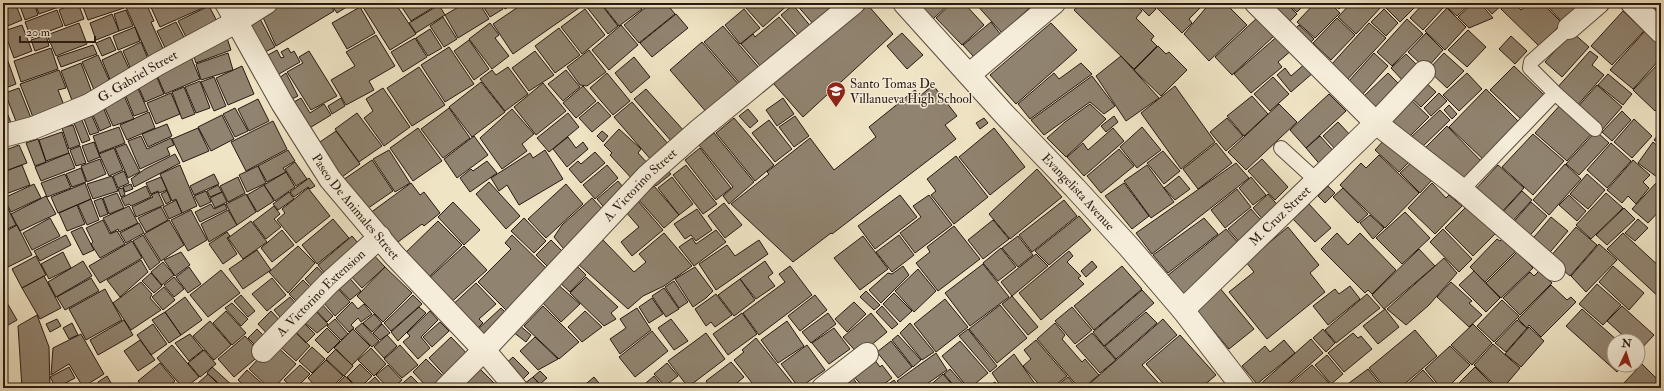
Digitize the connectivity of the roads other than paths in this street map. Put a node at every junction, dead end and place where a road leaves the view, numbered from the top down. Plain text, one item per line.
1 (226, 3) edge
2 (266, 3) edge
3 (854, 3) edge
4 (904, 3) edge
5 (1054, 3) edge
6 (1256, 3) edge
7 (1598, 3) edge
8 (1632, 3) edge
9 (236, 22) junction
10 (1569, 28) joint
11 (1661, 32) edge
12 (1424, 72) dead end
13 (970, 74) junction
14 (1555, 93) junction
15 (1376, 123) junction
16 (1595, 129) dead end
17 (3, 136) edge
18 (1281, 148) dead end
19 (1316, 180) junction
20 (1462, 190) junction
21 (380, 237) junction
22 (1554, 270) dead end
23 (1183, 310) junction
24 (484, 350) junction
25 (263, 351) dead end
26 (866, 354) dead end
27 (446, 388) edge
28 (516, 388) edge
29 (823, 388) edge
30 (1243, 388) edge

1 - 9 street, Paseo De Animales Street
2 - 9 street, G. Gabriel Street
3 - 24 street, A. Victorino Street
4 - 13 street, Evangelista Avenue
5 - 13 street
6 - 15 street
7 - 10 street
8 - 11 street
9 - 17 street, G. Gabriel Street
9 - 21 street, Paseo De Animales Street
10 - 14 lane
12 - 15 street, M. Cruz Street
13 - 23 street, Evangelista Avenue
14 - 16 lane
14 - 20 lane
15 - 19 street, M. Cruz Street
15 - 20 street
18 - 19 lane
19 - 23 street, M. Cruz Street
20 - 22 street
21 - 24 street, Paseo De Animales Street
21 - 25 street, A. Victorino Extension
23 - 30 street, Evangelista Avenue
24 - 27 street, A. Victorino Street
24 - 28 street, Paseo De Animales Street
26 - 29 street

